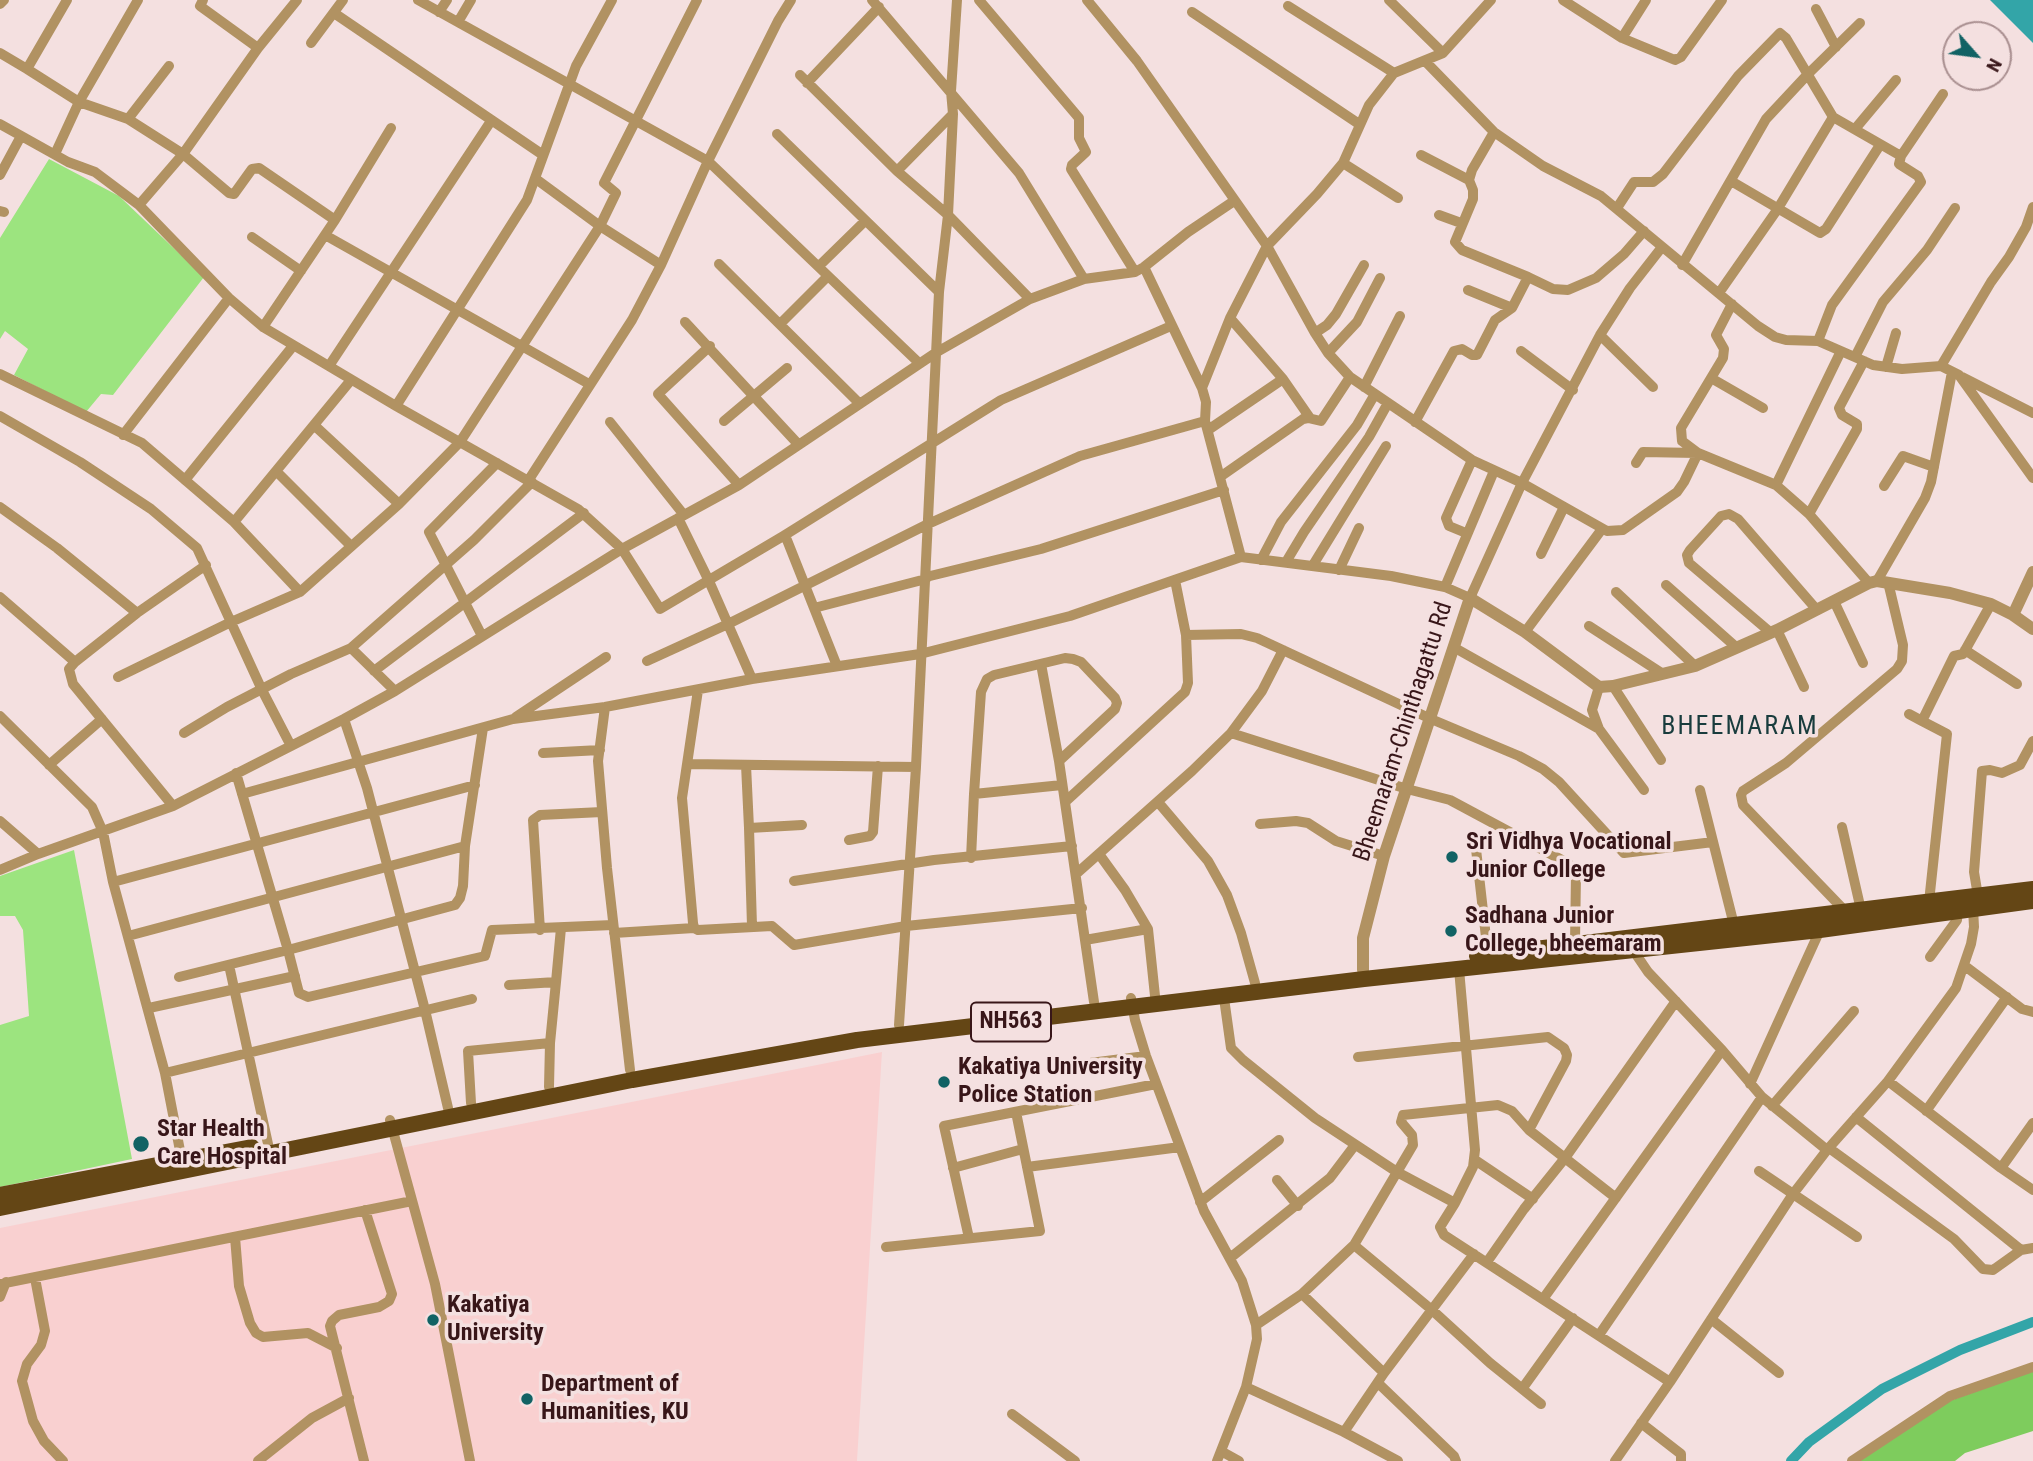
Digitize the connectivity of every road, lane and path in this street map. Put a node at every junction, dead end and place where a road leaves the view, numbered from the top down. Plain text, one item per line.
1 (4, 0) edge
2 (67, 0) edge
3 (138, 0) edge
4 (203, 0) edge
5 (297, 0) edge
6 (343, 0) edge
7 (418, 0) edge
8 (446, 0) edge
9 (471, 0) edge
10 (612, 0) edge
11 (697, 0) edge
12 (957, 0) edge
13 (979, 0) edge
14 (1087, 0) edge
15 (1388, 0) edge
16 (1491, 0) edge
17 (1646, 0) edge
18 (1723, 0) edge
19 (787, 2) edge
20 (1569, 2) edge
21 (0, 4) edge
22 (876, 4) edge
23 (1288, 6) dead end
24 (1816, 9) dead end
25 (439, 12) junction
26 (1192, 12) dead end
27 (334, 13) junction
28 (458, 22) junction
29 (1860, 23) dead end
30 (1622, 38) junction
31 (311, 43) dead end
32 (1836, 47) junction
33 (258, 48) junction
34 (0, 53) edge
35 (1443, 53) junction
36 (1425, 61) junction
37 (169, 65) dead end
38 (27, 69) junction
39 (1394, 73) junction
40 (1808, 74) junction
41 (1896, 80) dead end
42 (570, 85) junction
43 (951, 92) junction
44 (1943, 94) dead end
45 (79, 102) junction
46 (953, 114) junction
47 (1833, 117) junction
48 (128, 119) junction
49 (491, 121) junction
50 (636, 122) junction
51 (0, 124) edge
52 (1359, 124) junction
53 (391, 128) dead end
54 (1855, 129) junction
55 (1494, 132) junction
56 (778, 134) dead end
57 (21, 136) junction
58 (1880, 145) junction
59 (55, 154) junction
60 (183, 154) junction
61 (543, 155) junction
62 (1421, 155) dead end
63 (1901, 156) junction
64 (708, 161) junction
65 (1343, 163) junction
66 (897, 171) junction
67 (0, 175) edge
68 (536, 179) junction
69 (1469, 180) junction
70 (1731, 181) junction
71 (1398, 198) dead end
72 (1234, 201) junction
73 (139, 205) junction
74 (2033, 207) edge
75 (1617, 208) junction
76 (1955, 208) dead end
77 (1777, 210) junction
78 (947, 215) junction
79 (1439, 215) dead end
80 (335, 220) junction
81 (865, 221) junction
82 (1461, 223) junction
83 (600, 226) junction
84 (1644, 232) junction
85 (326, 235) junction
86 (252, 237) dead end
87 (1268, 246) junction
88 (1662, 247) junction
89 (719, 264) dead end
90 (661, 265) junction
91 (1364, 265) dead end
92 (1682, 265) junction
93 (819, 267) junction
94 (1139, 269) junction
95 (301, 271) junction
96 (391, 272) junction
97 (828, 275) junction
98 (1528, 277) junction
99 (1380, 278) dead end
100 (1084, 279) junction
101 (1468, 290) dead end
102 (939, 292) junction
103 (1719, 293) junction
104 (229, 298) junction
105 (1030, 299) junction
106 (1732, 304) junction
107 (1512, 309) junction
108 (458, 311) junction
109 (1400, 316) dead end
110 (1230, 318) junction
111 (685, 322) dead end
112 (780, 324) junction
113 (1171, 326) junction
114 (263, 327) junction
115 (1315, 333) junction
116 (1896, 333) dead end
117 (1600, 335) junction
118 (1818, 341) junction
119 (293, 346) junction
120 (522, 346) junction
121 (710, 346) junction
122 (1521, 351) dead end
123 (1841, 351) junction
124 (937, 352) junction
125 (1328, 353) junction
126 (1860, 359) junction
127 (919, 363) junction
128 (328, 366) junction
129 (1941, 366) junction
130 (1886, 367) junction
131 (787, 368) dead end
132 (0, 374) edge
133 (1956, 374) junction
134 (1350, 377) junction
135 (1711, 378) junction
136 (1283, 379) junction
137 (351, 380) junction
138 (589, 384) junction
139 (1364, 387) junction
140 (1653, 387) dead end
141 (1202, 388) junction
142 (1573, 390) junction
143 (1375, 394) junction
144 (754, 395) junction
145 (859, 403) junction
146 (1388, 403) junction
147 (396, 406) junction
148 (1763, 408) dead end
149 (2033, 413) edge
150 (1, 417) edge
151 (1310, 418) junction
152 (724, 421) dead end
153 (610, 422) dead end
154 (1415, 422) junction
155 (314, 425) junction
156 (1207, 425) junction
157 (124, 435) junction
158 (460, 442) junction
159 (798, 444) junction
160 (933, 444) junction
161 (1387, 446) dead end
162 (1698, 453) junction
163 (1472, 460) junction
164 (497, 463) junction
165 (1636, 463) dead end
166 (1934, 467) junction
167 (276, 471) junction
168 (1494, 471) junction
169 (1220, 477) junction
170 (2033, 478) edge
171 (185, 480) junction
172 (530, 482) junction
173 (1522, 484) junction
174 (739, 485) junction
175 (1776, 485) junction
176 (1884, 486) dead end
177 (1224, 490) junction
178 (399, 504) junction
179 (0, 507) edge
180 (1564, 507) junction
181 (584, 513) junction
182 (1809, 514) junction
183 (681, 517) junction
184 (234, 522) junction
185 (928, 524) junction
186 (1359, 528) dead end
187 (1602, 528) junction
188 (1466, 533) junction
189 (786, 535) junction
190 (351, 546) junction
191 (622, 549) junction
192 (1541, 554) dead end
193 (1241, 557) junction
194 (1261, 560) junction
195 (1286, 562) junction
196 (206, 565) junction
197 (445, 565) junction
198 (1313, 565) junction
199 (1339, 570) junction
200 (2033, 572) edge
201 (926, 578) junction
202 (709, 580) junction
203 (1175, 580) junction
204 (1878, 582) junction
205 (805, 584) junction
206 (1666, 585) dead end
207 (1445, 587) junction
208 (300, 592) junction
209 (1616, 592) dead end
210 (0, 597) edge
211 (1471, 598) junction
212 (1834, 601) junction
213 (466, 604) junction
214 (1991, 604) junction
215 (814, 608) junction
216 (1817, 610) junction
217 (136, 613) junction
218 (2013, 615) junction
219 (231, 622) junction
220 (729, 624) junction
221 (1589, 626) dead end
222 (2033, 629) edge
223 (1773, 631) junction
224 (1525, 632) junction
225 (1186, 635) junction
226 (482, 636) junction
227 (1737, 647) junction
228 (351, 648) junction
229 (1455, 648) junction
230 (1283, 650) junction
231 (1965, 650) junction
232 (920, 654) junction
233 (606, 657) dead end
234 (75, 662) junction
235 (647, 662) dead end
236 (1863, 663) dead end
237 (1041, 664) junction
238 (837, 666) junction
239 (1695, 666) junction
240 (374, 671) junction
241 (1663, 674) junction
242 (118, 677) dead end
243 (752, 678) junction
244 (2017, 684) dead end
245 (1606, 686) junction
246 (1804, 687) dead end
247 (262, 690) junction
248 (698, 690) junction
249 (395, 691) junction
250 (606, 707) junction
251 (1909, 714) dead end
252 (0, 716) edge
253 (102, 719) junction
254 (344, 719) junction
255 (513, 719) junction
256 (1431, 719) junction
257 (1922, 721) junction
258 (483, 728) junction
259 (1599, 729) junction
260 (184, 733) dead end
261 (1231, 733) junction
262 (2033, 741) edge
263 (291, 746) junction
264 (600, 750) junction
265 (543, 753) dead end
266 (359, 760) junction
267 (1661, 760) dead end
268 (1059, 761) junction
269 (688, 764) junction
270 (49, 765) junction
271 (746, 765) junction
272 (878, 766) junction
273 (916, 766) junction
274 (236, 773) junction
275 (475, 785) junction
276 (1062, 785) junction
277 (1407, 789) junction
278 (1644, 790) dead end
279 (1700, 790) dead end
280 (242, 794) junction
281 (974, 794) junction
282 (1065, 802) junction
283 (1158, 802) junction
284 (173, 806) junction
285 (602, 812) junction
286 (373, 813) junction
287 (0, 821) edge
288 (1261, 824) dead end
289 (802, 825) dead end
290 (1842, 827) dead end
291 (749, 828) junction
292 (103, 832) junction
293 (849, 840) dead end
294 (1713, 842) junction
295 (257, 844) junction
296 (465, 846) junction
297 (1072, 846) junction
298 (1476, 849) dead end
299 (38, 854) junction
300 (1099, 854) junction
301 (1384, 856) junction
302 (971, 858) junction
303 (908, 866) junction
304 (388, 867) junction
305 (0, 870) edge
306 (1076, 874) junction
307 (794, 881) dead end
308 (113, 882) junction
309 (2033, 889) edge
310 (274, 898) junction
311 (2033, 901) edge
312 (1929, 902) junction
313 (1970, 905) junction
314 (1082, 908) junction
315 (1854, 911) junction
316 (401, 918) junction
317 (1734, 925) junction
318 (752, 926) junction
319 (906, 926) junction
320 (561, 928) junction
321 (694, 928) junction
322 (614, 929) junction
323 (1148, 929) junction
324 (540, 930) junction
325 (1820, 930) junction
326 (128, 936) junction
327 (1085, 940) junction
328 (1575, 943) junction
329 (1630, 944) junction
330 (288, 950) junction
331 (1488, 955) junction
332 (1930, 957) dead end
333 (229, 965) junction
334 (1965, 967) junction
335 (1459, 969) junction
336 (1363, 970) junction
337 (415, 971) junction
338 (295, 976) junction
339 (179, 977) dead end
340 (556, 982) junction
341 (1255, 983) junction
342 (509, 985) dead end
343 (235, 990) junction
344 (1155, 996) junction
345 (2007, 997) junction
346 (1224, 998) junction
347 (472, 999) dead end
348 (1676, 1001) junction
349 (1094, 1002) junction
350 (1132, 1003) junction
351 (149, 1008) junction
352 (425, 1010) junction
353 (1854, 1011) dead end
354 (2033, 1012) edge
355 (899, 1025) junction
356 (550, 1043) junction
357 (1465, 1045) junction
358 (1722, 1050) junction
359 (248, 1053) junction
360 (1146, 1056) junction
361 (1358, 1056) dead end
362 (1082, 1064) dead end
363 (630, 1070) junction
364 (165, 1073) junction
365 (1888, 1081) junction
366 (1156, 1084) junction
367 (1750, 1084) junction
368 (549, 1087) junction
369 (1762, 1097) junction
370 (471, 1103) junction
371 (1772, 1106) junction
372 (448, 1108) junction
373 (1471, 1108) junction
374 (1926, 1111) junction
375 (1016, 1112) junction
376 (1856, 1117) junction
377 (2033, 1124) edge
378 (391, 1125) junction
379 (1529, 1130) junction
380 (1279, 1140) dead end
381 (268, 1144) junction
382 (1355, 1145) junction
383 (1180, 1147) junction
384 (1023, 1149) junction
385 (1828, 1149) junction
386 (1565, 1158) junction
387 (1475, 1160) junction
388 (182, 1161) junction
389 (1027, 1167) junction
390 (953, 1168) junction
391 (2001, 1168) junction
392 (1759, 1171) dead end
393 (1396, 1172) junction
394 (1277, 1180) dead end
395 (2033, 1190) edge
396 (1793, 1194) junction
397 (0, 1195) edge
398 (1616, 1198) junction
399 (1533, 1199) junction
400 (412, 1201) junction
401 (1200, 1202) junction
402 (1455, 1203) junction
403 (1298, 1206) junction
404 (0, 1208) edge
405 (365, 1210) junction
406 (235, 1237) junction
407 (1857, 1237) dead end
408 (969, 1238) junction
409 (1354, 1245) junction
410 (886, 1247) dead end
411 (2033, 1248) edge
412 (2021, 1250) junction
413 (1474, 1254) junction
414 (1230, 1258) junction
415 (1487, 1262) junction
416 (35, 1278) junction
417 (3, 1283) edge
418 (1302, 1294) junction
419 (0, 1297) edge
420 (1543, 1299) junction
421 (1432, 1310) junction
422 (1573, 1318) junction
423 (1711, 1319) junction
424 (1256, 1325) junction
425 (1598, 1335) junction
426 (337, 1348) junction
427 (2033, 1367) edge
428 (1384, 1373) junction
429 (1779, 1373) dead end
430 (1670, 1382) junction
431 (1378, 1383) junction
432 (1246, 1387) junction
433 (1521, 1388) junction
434 (349, 1398) junction
435 (1541, 1404) dead end
436 (1012, 1414) dead end
437 (1641, 1423) junction
438 (1344, 1432) junction
439 (1219, 1456) edge
440 (63, 1461) edge
441 (258, 1461) edge
442 (364, 1461) edge
443 (470, 1461) edge
444 (1075, 1461) edge
445 (1239, 1461) edge
446 (1398, 1461) edge
447 (1456, 1461) edge
448 (1615, 1461) edge
449 (1681, 1461) edge
450 (1852, 1461) edge

1 - 21 street
2 - 38 street
3 - 45 street
4 - 33 street
5 - 33 street
6 - 27 street
7 - 25 street
8 - 25 street
9 - 28 street
10 - 42 street
11 - 50 street
12 - 43 street
13 - 94 street
14 - 72 street
15 - 35 street
16 - 35 street
17 - 30 street
18 - 30 street
19 - 64 street
20 - 30 street
22 - 43 street
22 - 66 street
23 - 39 street
24 - 32 street
25 - 28 street
26 - 52 street
27 - 31 street
27 - 49 street
28 - 42 street
29 - 32 street
32 - 40 street
33 - 60 street
34 - 38 street
35 - 36 street
36 - 39 street
36 - 55 street
37 - 48 street
38 - 45 street
39 - 52 street
40 - 47 street
40 - 70 street
40 - 75 street
41 - 54 street
42 - 50 street
42 - 61 street
43 - 46 street
43 - 100 street
44 - 63 street
45 - 48 street
45 - 59 street
46 - 66 street
46 - 78 street
47 - 54 street
47 - 77 street
48 - 60 street
49 - 61 street
49 - 96 street
50 - 64 street
50 - 83 street
51 - 57 street
52 - 65 street
53 - 80 street
54 - 58 street
55 - 69 street
55 - 75 street
56 - 81 street
57 - 59 street
57 - 67 street
58 - 63 street
58 - 77 street
59 - 73 street
60 - 73 street
60 - 80 street
61 - 68 street
62 - 69 street
63 - 118 street
64 - 90 street
64 - 93 street
65 - 71 street
65 - 87 street
66 - 78 street
68 - 83 street
68 - 108 street
69 - 82 street
70 - 77 street
70 - 92 street
72 - 87 street
72 - 94 street
73 - 104 street
74 - 129 street
75 - 84 street
76 - 126 street
77 - 103 street
78 - 102 street
78 - 105 street
79 - 82 street
80 - 85 street
81 - 93 street
81 - 102 street
82 - 98 street
83 - 90 street
83 - 120 street
84 - 88 street
84 - 98 street
85 - 95 street
85 - 96 street
86 - 95 street
87 - 110 street
87 - 115 street
88 - 92 street
88 - 117 street
89 - 112 street
90 - 138 street
91 - 115 street
92 - 103 street
93 - 97 street
94 - 100 street
94 - 113 street
95 - 114 street
96 - 108 street
96 - 128 street
97 - 112 street
97 - 127 street
98 - 107 street
99 - 125 street
100 - 105 street
101 - 107 street
102 - 124 street
103 - 106 street
104 - 114 street
104 - 157 street
105 - 124 street
106 - 118 street
106 - 135 street
107 - 154 street
108 - 120 street
108 - 147 street
109 - 139 street
110 - 136 street
110 - 141 street
111 - 121 street
112 - 145 street
113 - 141 street
113 - 160 street
114 - 119 street
115 - 125 street
116 - 130 street
117 - 140 street
117 - 142 street
118 - 123 street
119 - 128 street
119 - 171 street
120 - 138 street
120 - 158 street
121 - 144 street
121 - 174 street
122 - 142 street
123 - 126 street
123 - 175 street
124 - 127 street
124 - 160 street
125 - 134 street
126 - 130 street
126 - 182 street
127 - 145 street
128 - 137 street
129 - 130 street
129 - 133 street
131 - 144 street
132 - 157 street
133 - 149 street
133 - 166 street
133 - 170 street
134 - 139 street
134 - 151 street
135 - 148 street
135 - 162 street
136 - 151 street
136 - 156 street
137 - 147 street
137 - 155 street
138 - 172 street
139 - 143 street
141 - 156 street
142 - 173 street
143 - 146 street
143 - 194 street
144 - 152 street
144 - 159 street
145 - 159 street
146 - 154 street
146 - 195 street
147 - 158 street
150 - 196 street
151 - 169 street
153 - 183 street
154 - 163 street
155 - 167 street
155 - 178 street
156 - 169 street
156 - 185 street
157 - 171 street
158 - 164 street
158 - 178 street
159 - 174 street
160 - 185 street
160 - 189 street
161 - 198 street
162 - 165 street
162 - 175 street
162 - 187 street
163 - 168 street
163 - 188 street
164 - 172 street
164 - 197 street
166 - 176 street
166 - 204 street
167 - 184 street
167 - 190 street
168 - 173 street
168 - 188 street
169 - 177 street
171 - 184 street
172 - 181 street
172 - 197 street
173 - 180 street
173 - 211 street
174 - 183 street
175 - 182 street
177 - 193 street
177 - 201 street
178 - 190 street
179 - 217 street
180 - 187 street
180 - 192 street
181 - 191 street
181 - 213 street
182 - 204 street
183 - 191 street
183 - 202 street
184 - 208 street
185 - 201 street
185 - 205 street
186 - 199 street
187 - 224 street
188 - 207 street
189 - 202 street
189 - 205 street
190 - 208 street
191 - 202 street
191 - 226 street
193 - 194 street
193 - 203 street
194 - 195 street
195 - 198 street
196 - 217 street
196 - 219 street
197 - 213 street
197 - 228 street
198 - 199 street
199 - 207 street
200 - 218 street
201 - 215 street
201 - 232 street
202 - 220 street
203 - 225 street
203 - 232 street
204 - 212 street
204 - 214 street
204 - 315 street
205 - 215 street
205 - 220 street
206 - 227 street
207 - 211 street
208 - 219 street
209 - 239 street
210 - 234 street
211 - 224 street, Bheemaram-Chinthagattu Rd
211 - 229 street, Bheemaram-Chinthagattu Rd
212 - 216 street
212 - 236 street
213 - 226 street
213 - 240 street
214 - 218 street
214 - 231 street
215 - 238 street
216 - 223 street
216 - 223 street
217 - 234 street
218 - 222 street
219 - 242 street
219 - 247 street
220 - 235 street
220 - 243 street
221 - 241 street
223 - 227 street
223 - 246 street
224 - 245 street, Bheemaram-Chinthagattu Rd
225 - 230 street
225 - 282 street
226 - 249 street
227 - 239 street
228 - 240 street
228 - 247 street
229 - 256 street, Bheemaram-Chinthagattu Rd
229 - 259 street
230 - 256 street
230 - 261 street
231 - 244 street
231 - 257 street
232 - 238 street
232 - 273 street
233 - 255 street
234 - 253 street
237 - 268 street
237 - 268 street
237 - 281 street
238 - 243 street
239 - 241 street
240 - 249 street
241 - 245 street
243 - 248 street
245 - 259 street
245 - 267 street
247 - 260 street
247 - 263 street
248 - 250 street
248 - 269 street
249 - 254 street
250 - 255 street
250 - 264 street
251 - 257 street
252 - 270 street
253 - 270 street
253 - 284 street
254 - 263 street
254 - 266 street
255 - 258 street
256 - 277 street, Bheemaram-Chinthagattu Rd
256 - 294 street
257 - 312 street
258 - 266 street
258 - 275 street
259 - 278 street
261 - 277 street
261 - 283 street
262 - 313 street
263 - 274 street
264 - 265 street
264 - 285 street
266 - 280 street
266 - 286 street
268 - 276 street
269 - 271 street
269 - 321 street
270 - 292 street
271 - 272 street
271 - 291 street
272 - 273 street
272 - 293 street
273 - 303 street
274 - 280 street
274 - 284 street
275 - 286 street
275 - 296 street
276 - 281 street
276 - 282 street
277 - 301 street, Bheemaram-Chinthagattu Rd
277 - 328 street
279 - 294 street
280 - 295 street
281 - 302 street
282 - 297 street
283 - 300 street
283 - 341 street
284 - 292 street
285 - 322 street
285 - 324 street
286 - 295 street
286 - 304 street
287 - 299 street
288 - 301 street
289 - 291 street
290 - 315 street
291 - 318 street
292 - 299 street
292 - 308 street
294 - 317 street
295 - 308 street
295 - 310 street
296 - 304 street
296 - 316 street
297 - 302 street
297 - 306 street
298 - 331 street
299 - 305 street
300 - 306 street
300 - 323 street
301 - 336 street, Bheemaram-Chinthagattu Rd
302 - 303 street
303 - 307 street
303 - 319 street
304 - 310 street
304 - 316 street
306 - 314 street
308 - 326 street
309 - 313 highway, NH563
310 - 326 street
310 - 330 street
311 - 313 highway, NH563
312 - 313 highway, NH563
312 - 315 highway, NH563
313 - 325 highway, NH563
313 - 332 street
313 - 334 street
314 - 319 street
314 - 327 street
315 - 317 highway, NH563
316 - 330 street
316 - 337 street
317 - 329 highway, NH563
318 - 319 street
318 - 321 street
319 - 355 street
320 - 322 street
320 - 324 street
320 - 340 street
321 - 322 street
322 - 363 street
323 - 327 street
323 - 344 street
324 - 337 street
325 - 329 highway, NH563
325 - 367 street
326 - 351 street
327 - 349 street
328 - 329 highway, NH563
328 - 331 highway, NH563
329 - 335 highway, NH563
329 - 348 street
330 - 333 street
330 - 338 street
331 - 336 highway, NH563
333 - 339 street
333 - 343 street
334 - 345 street
334 - 365 street
335 - 346 highway, NH563
335 - 357 street
336 - 341 highway, NH563
337 - 338 street
337 - 352 street
338 - 343 street
340 - 342 street
340 - 356 street
341 - 344 highway, NH563
343 - 351 street
343 - 359 street
344 - 350 highway, NH563
345 - 354 street
345 - 374 street
346 - 350 highway, NH563
346 - 382 street
347 - 352 street
348 - 358 street
348 - 386 street
349 - 350 highway, NH563
349 - 355 highway, NH563
350 - 360 street
350 - 378 highway, NH563
351 - 364 street
352 - 359 street
352 - 372 street
353 - 371 street
355 - 363 highway, NH563
356 - 368 street
356 - 370 street
357 - 361 street
357 - 373 street
357 - 379 street
358 - 367 street
358 - 398 street
359 - 364 street
359 - 381 street
360 - 362 street
360 - 366 street
363 - 368 highway, NH563
364 - 388 street
365 - 374 street
365 - 376 street
366 - 375 street
366 - 383 street
367 - 369 street
368 - 370 highway, NH563
369 - 371 street
369 - 425 street
370 - 372 highway, NH563
371 - 385 street
372 - 378 highway, NH563
373 - 379 street
373 - 387 street
373 - 393 street
374 - 391 street
375 - 384 street
375 - 390 street
376 - 385 street
376 - 412 street
377 - 391 street
378 - 381 highway, NH563
378 - 400 street
378 - 404 highway, NH563
379 - 386 street
380 - 401 street
381 - 388 highway, NH563
382 - 393 street
382 - 403 street
383 - 389 street
383 - 401 street
384 - 389 street
384 - 390 street
385 - 396 street
385 - 412 street
386 - 398 street
386 - 399 street
387 - 399 street
387 - 402 street
388 - 397 highway, NH563
389 - 408 street
390 - 408 street
391 - 395 street
392 - 396 street
393 - 402 street
393 - 409 street
394 - 403 street
396 - 407 street
396 - 423 street
398 - 420 street
399 - 415 street
400 - 405 street
400 - 443 street
401 - 414 street
402 - 413 street
403 - 414 street
405 - 406 street
405 - 426 street
406 - 416 street
406 - 426 street
408 - 410 street
409 - 418 street
409 - 421 street
411 - 412 street
413 - 415 street
413 - 421 street
414 - 424 street
415 - 420 street
416 - 417 street
416 - 440 street
417 - 419 street
418 - 424 street
418 - 428 street
420 - 422 street
421 - 428 street
421 - 433 street
422 - 425 street
422 - 433 street
423 - 429 street
423 - 430 street
424 - 432 street
425 - 430 street
426 - 434 street
427 - 450 street
428 - 431 street
430 - 437 street
431 - 438 street
431 - 447 street
432 - 438 street
432 - 439 street
433 - 435 street
434 - 441 street
434 - 442 street
436 - 444 street
437 - 448 street
437 - 449 street
438 - 446 street
439 - 445 street

